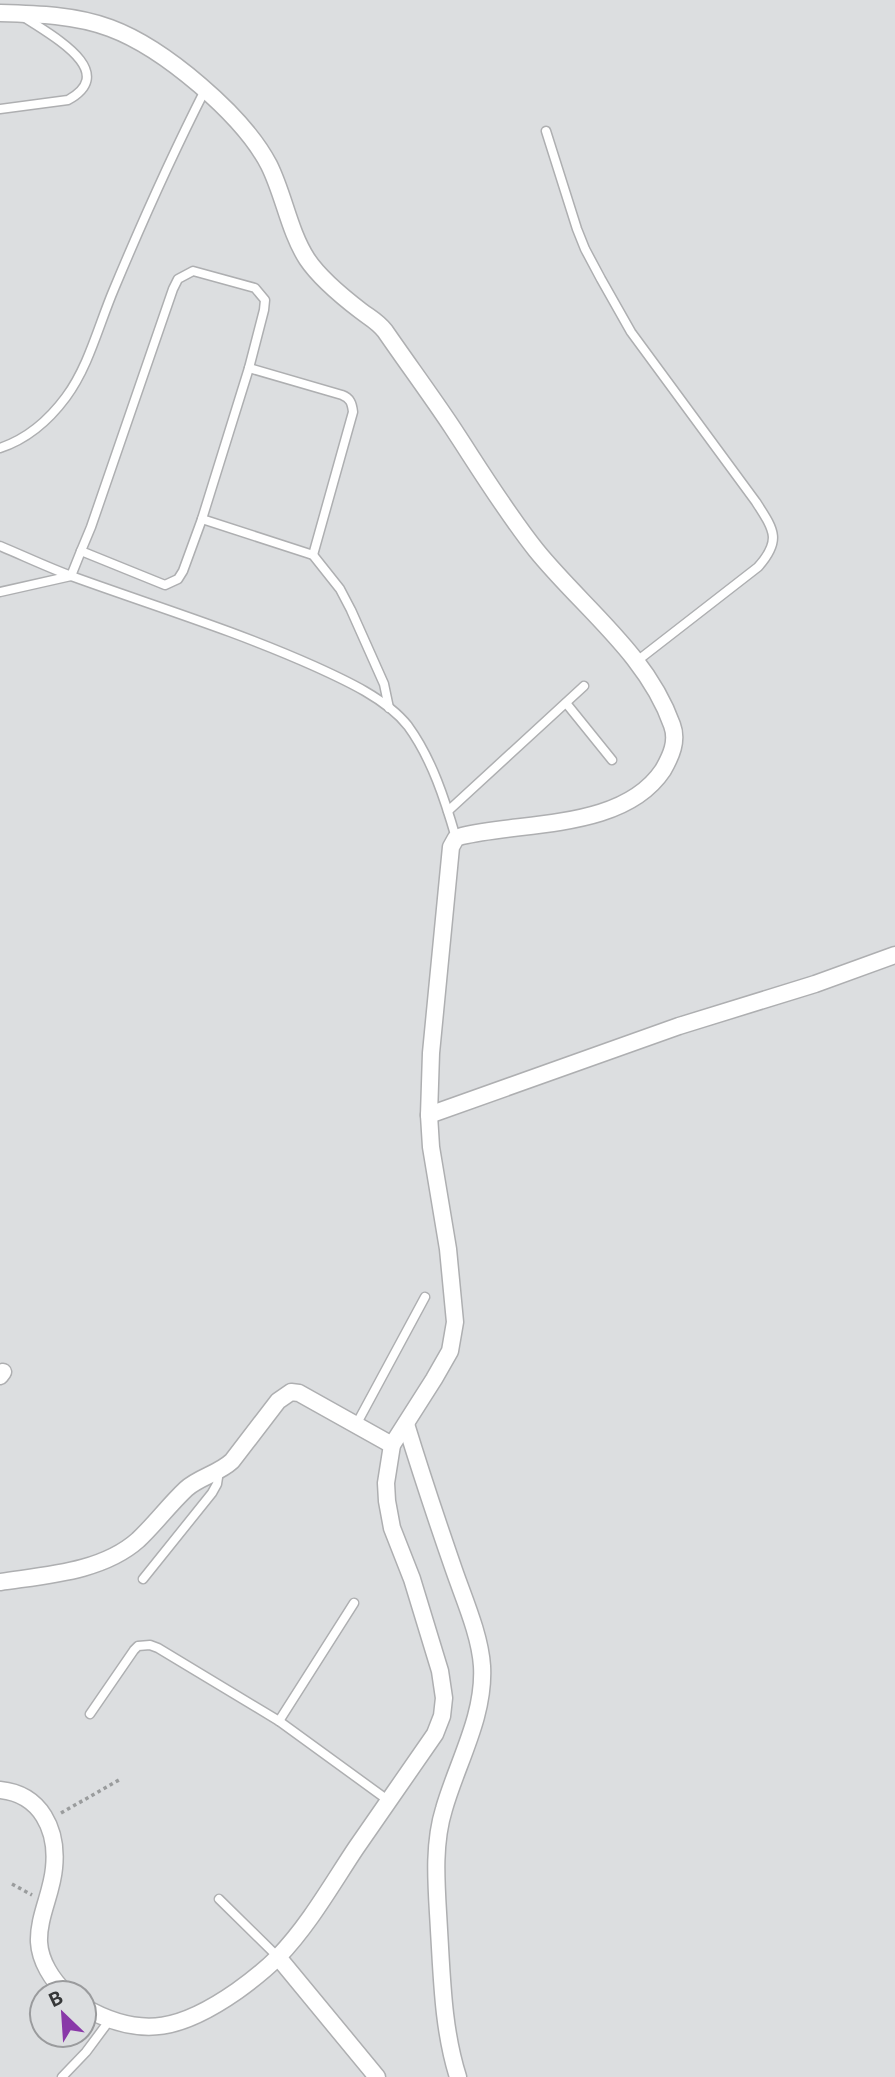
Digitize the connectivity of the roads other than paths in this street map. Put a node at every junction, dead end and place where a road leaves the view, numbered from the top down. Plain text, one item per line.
1 (0, 13) edge
2 (20, 14) junction
3 (205, 90) junction
4 (0, 109) edge
5 (546, 131) dead end
6 (249, 368) junction
7 (0, 449) edge
8 (202, 519) junction
9 (0, 546) edge
10 (81, 551) junction
11 (313, 555) junction
12 (71, 576) junction
13 (0, 592) edge
14 (637, 661) junction
15 (584, 686) dead end
16 (566, 702) junction
17 (389, 708) junction
18 (612, 760) dead end
19 (448, 811) junction
20 (456, 838) junction
21 (895, 956) edge
22 (429, 1115) junction
23 (425, 1297) dead end
24 (406, 1424) junction
25 (356, 1425) junction
26 (392, 1445) junction
27 (219, 1471) junction
28 (143, 1579) dead end
29 (0, 1582) edge
30 (354, 1603) dead end
31 (90, 1714) dead end
32 (279, 1721) junction
33 (0, 1790) edge
34 (389, 1801) junction
35 (219, 1899) dead end
36 (278, 1957) junction
37 (55, 1979) edge
38 (98, 2015) edge
39 (109, 2021) junction
40 (62, 2077) edge
41 (377, 2077) edge
42 (458, 2077) edge

1 - 2 street
2 - 3 street
2 - 4 lane
3 - 7 lane
3 - 14 street
5 - 14 lane
6 - 8 lane
6 - 10 lane
6 - 11 lane
8 - 10 lane
8 - 11 lane
9 - 12 lane
10 - 12 lane
11 - 17 lane
12 - 13 lane
12 - 17 lane
14 - 20 street
15 - 16 lane
16 - 18 lane
16 - 19 lane
17 - 19 lane
19 - 20 lane
20 - 22 street
21 - 22 street
22 - 24 street
23 - 25 lane
24 - 26 street
24 - 42 street
25 - 26 street
25 - 27 street
26 - 34 street
27 - 28 lane
27 - 29 street
30 - 32 lane
31 - 32 lane
32 - 34 lane
33 - 37 street
34 - 36 street
35 - 36 lane
36 - 39 street
36 - 41 street
38 - 39 street
39 - 40 lane

